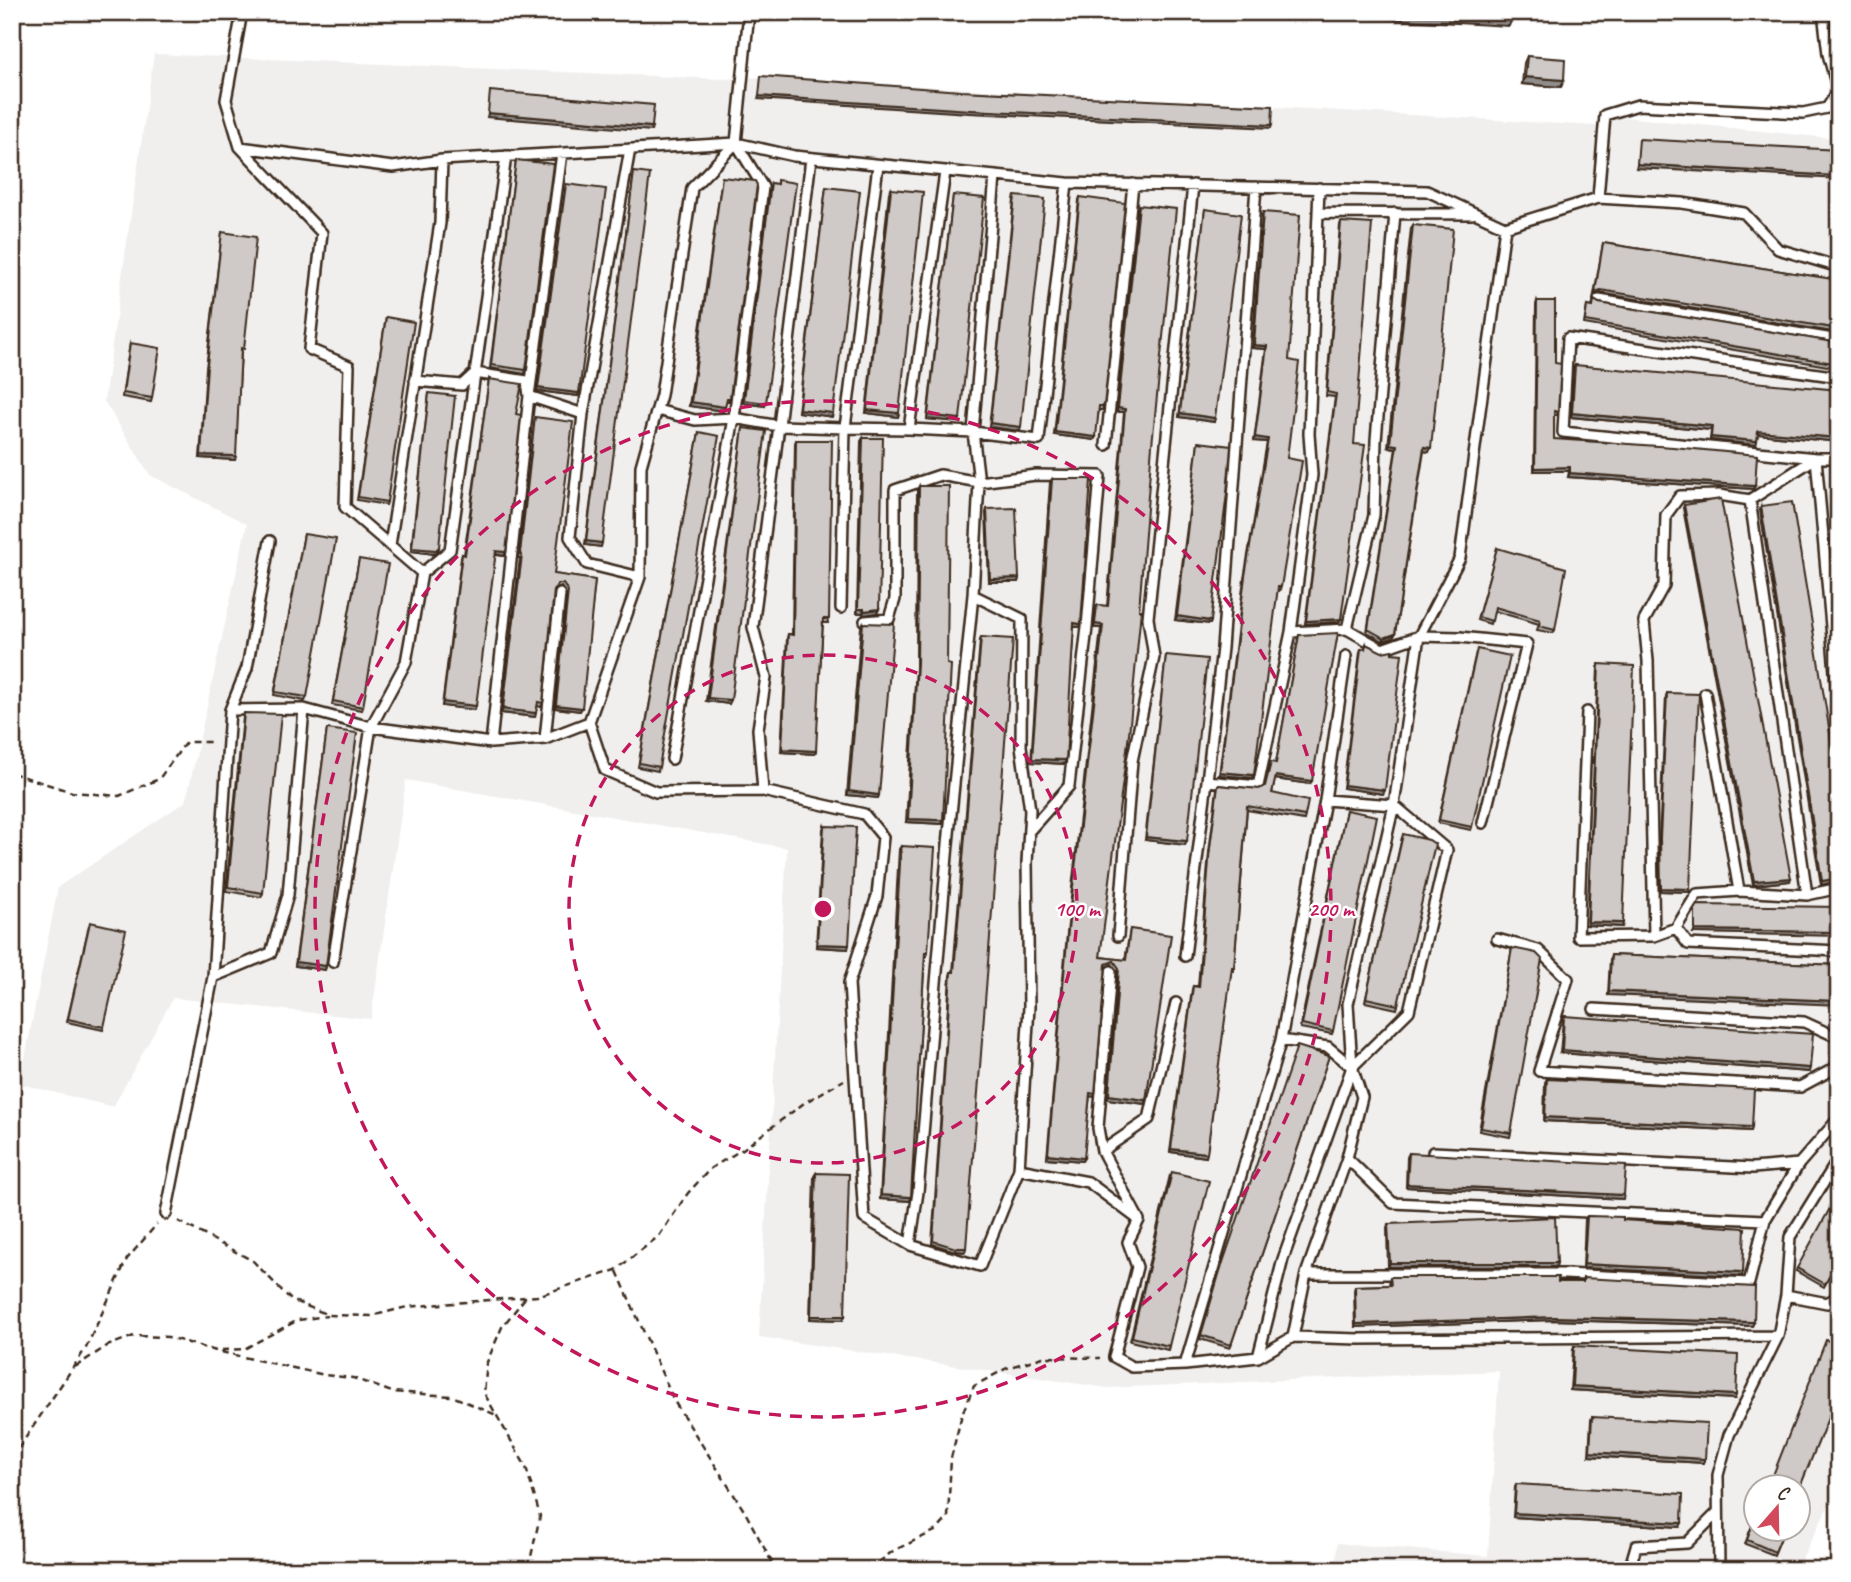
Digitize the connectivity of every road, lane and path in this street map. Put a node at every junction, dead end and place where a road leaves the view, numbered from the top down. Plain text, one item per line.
1 (242, 12) edge
2 (749, 12) edge
3 (1823, 12) edge
4 (1833, 54) edge
5 (736, 143) junction
6 (240, 147) junction
7 (630, 149) junction
8 (562, 153) junction
9 (506, 156) junction
10 (811, 158) junction
11 (442, 160) junction
12 (878, 165) junction
13 (945, 172) junction
14 (995, 177) junction
15 (1067, 183) junction
16 (1133, 184) junction
17 (1193, 185) junction
18 (1255, 187) junction
19 (1320, 188) junction
20 (1598, 198) junction
21 (1319, 213) junction
22 (1395, 213) junction
23 (1476, 214) junction
24 (1506, 227) junction
25 (1839, 267) edge
26 (1599, 300) edge
27 (1839, 340) edge
28 (475, 373) junction
29 (1839, 377) edge
30 (415, 381) junction
31 (529, 397) junction
32 (657, 410) junction
33 (583, 415) junction
34 (734, 418) junction
35 (779, 426) junction
36 (845, 428) junction
37 (909, 429) junction
38 (973, 432) junction
39 (1106, 445) dead end
40 (1816, 458) junction
41 (1839, 458) edge
42 (979, 482) junction
43 (1750, 500) junction
44 (270, 541) dead end
45 (390, 545) junction
46 (422, 573) junction
47 (640, 577) junction
48 (560, 594) dead end
49 (973, 595) junction
50 (841, 608) dead end
51 (865, 621) edge
52 (1348, 629) junction
53 (1291, 632) junction
54 (1419, 636) junction
55 (1346, 656) dead end
56 (1706, 693) dead end
57 (304, 709) junction
58 (230, 710) junction
59 (1587, 712) dead end
60 (1839, 716) edge
61 (589, 722) junction
62 (371, 727) junction
63 (545, 739) junction
64 (228, 743) junction
65 (491, 743) junction
66 (672, 759) dead end
67 (12, 773) edge
68 (1208, 781) junction
69 (763, 791) junction
70 (1325, 800) junction
71 (1394, 805) junction
72 (1483, 823) dead end
73 (1029, 831) junction
74 (1839, 888) edge
75 (1739, 891) junction
76 (1807, 895) junction
77 (1675, 928) junction
78 (1118, 936) dead end
79 (1654, 936) junction
80 (1497, 939) dead end
81 (1839, 951) edge
82 (1185, 956) dead end
83 (333, 962) dead end
84 (1111, 971) dead end
85 (214, 977) junction
86 (1176, 1003) dead end
87 (1594, 1009) dead end
88 (1839, 1038) edge
89 (1281, 1040) junction
90 (1352, 1066) junction
91 (1839, 1066) edge
92 (855, 1074) junction
93 (1839, 1118) edge
94 (1102, 1151) junction
95 (1433, 1152) edge
96 (1347, 1158) junction
97 (1839, 1158) edge
98 (1799, 1164) junction
99 (1019, 1169) junction
100 (166, 1214) junction
101 (1139, 1220) junction
102 (1765, 1220) junction
103 (910, 1245) junction
104 (616, 1270) junction
105 (1306, 1274) junction
106 (1786, 1295) junction
107 (1839, 1296) edge
108 (526, 1297) junction
109 (329, 1315) junction
110 (1778, 1336) junction
111 (1293, 1337) junction
112 (216, 1351) junction
113 (1114, 1357) junction
114 (1258, 1357) junction
115 (1185, 1366) junction
116 (72, 1369) junction
117 (496, 1415) junction
118 (12, 1458) edge
119 (1717, 1513) junction
120 (527, 1570) edge
121 (776, 1570) edge
122 (869, 1570) edge
123 (1629, 1570) edge
124 (1719, 1570) edge

1 - 6 lane
2 - 5 lane
3 - 4 lane
4 - 20 lane
5 - 7 lane
5 - 10 lane
5 - 32 lane
5 - 34 lane
6 - 11 lane
6 - 45 lane
7 - 8 lane
7 - 33 lane
8 - 9 lane
8 - 31 lane
9 - 11 lane
9 - 28 lane
10 - 12 lane
10 - 35 lane
11 - 30 lane
12 - 13 lane
12 - 36 lane
13 - 14 lane
13 - 37 lane
14 - 15 lane
14 - 38 lane
15 - 16 lane
15 - 38 lane
16 - 17 lane
16 - 39 lane
17 - 18 lane
17 - 78 lane
18 - 19 lane
18 - 68 lane
19 - 21 lane
19 - 23 lane
20 - 24 lane
20 - 25 lane
21 - 22 lane
21 - 53 lane
22 - 23 lane
22 - 52 lane
23 - 24 lane
24 - 54 lane
26 - 27 lane
28 - 30 lane
28 - 31 lane
28 - 46 lane
29 - 40 lane
30 - 45 lane
31 - 33 lane
31 - 65 lane
32 - 34 lane
32 - 47 lane
33 - 47 lane
34 - 35 lane
34 - 66 lane
35 - 36 lane
35 - 69 lane
36 - 37 lane
36 - 50 lane
37 - 38 lane
38 - 42 lane
40 - 41 lane
40 - 43 lane
40 - 60 lane
42 - 49 lane
42 - 51 lane
42 - 73 lane
43 - 76 lane
43 - 79 lane
44 - 58 lane
45 - 46 lane
46 - 62 lane
47 - 61 lane
48 - 63 lane
49 - 73 lane
49 - 103 lane
52 - 53 lane
52 - 54 lane
53 - 68 lane
54 - 71 lane
54 - 72 lane
55 - 70 lane
56 - 75 lane
57 - 58 lane
57 - 62 lane
57 - 85 lane
58 - 64 lane
59 - 79 lane
61 - 63 lane
61 - 69 lane
62 - 65 lane
62 - 83 lane
63 - 65 lane
64 - 67 path
64 - 85 lane
68 - 82 lane
69 - 92 lane
70 - 71 lane
70 - 89 lane
71 - 90 lane
71 - 90 lane
73 - 99 lane
74 - 76 lane
75 - 76 lane
75 - 77 lane
77 - 79 lane
77 - 81 lane
80 - 91 lane
84 - 94 lane
85 - 100 lane
86 - 94 lane
87 - 88 lane
89 - 90 lane
89 - 115 lane
90 - 96 lane
90 - 114 lane
92 - 103 lane
92 - 104 path
93 - 98 lane
94 - 101 lane
95 - 98 lane
96 - 102 lane
96 - 105 lane
97 - 106 lane
98 - 102 lane
99 - 101 lane
99 - 103 lane
100 - 109 path
100 - 116 path
101 - 113 lane
102 - 105 lane
104 - 108 path
104 - 121 path
105 - 111 lane
106 - 107 lane
106 - 110 lane
108 - 109 path
108 - 117 path
109 - 112 path
110 - 111 lane
110 - 119 lane
111 - 114 lane
112 - 116 path
112 - 117 path
113 - 115 lane
113 - 122 path
114 - 115 lane
116 - 118 path
117 - 120 path
119 - 123 lane
119 - 124 lane

